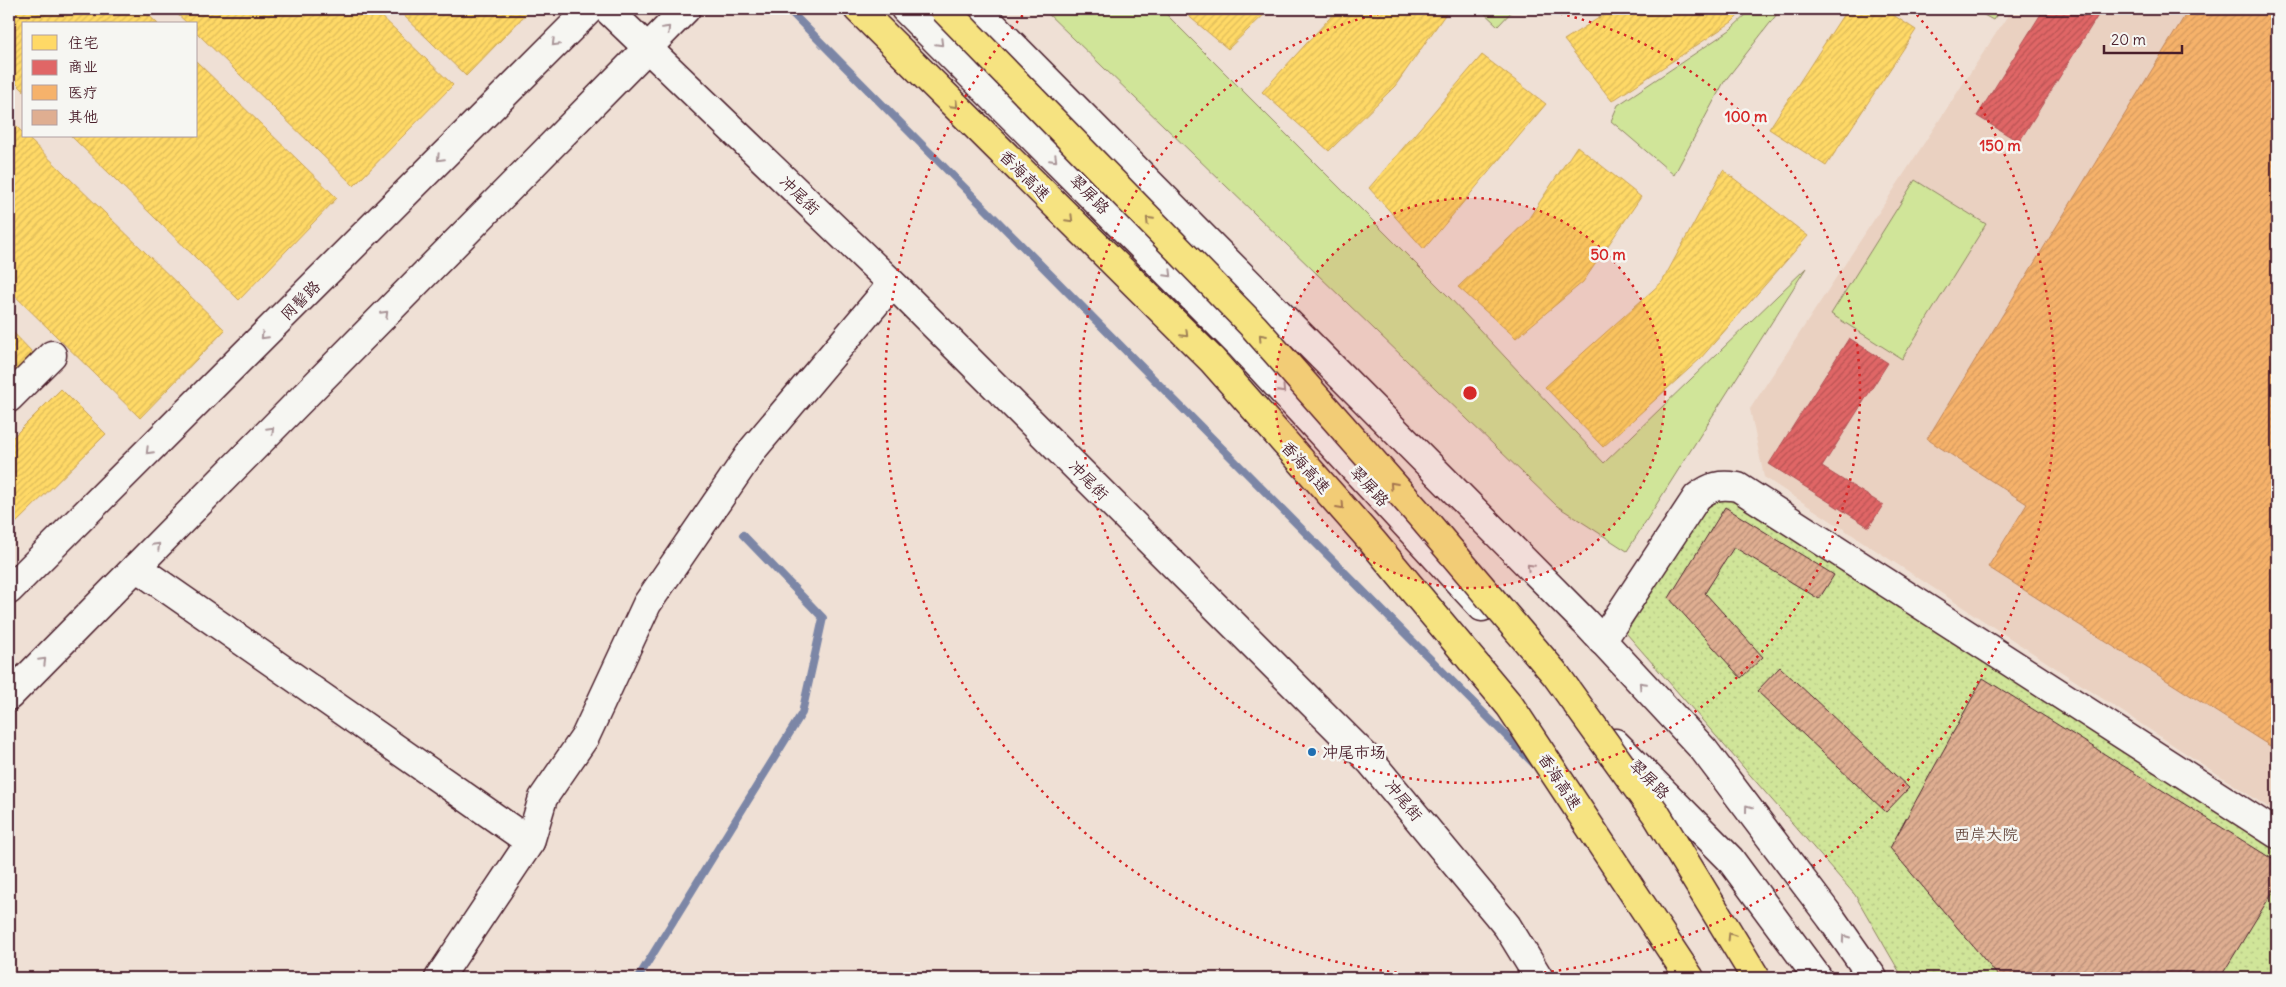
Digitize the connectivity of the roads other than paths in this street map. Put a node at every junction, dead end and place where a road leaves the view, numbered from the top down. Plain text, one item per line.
1 (590, 9) edge
2 (607, 9) edge
3 (686, 9) edge
4 (858, 9) edge
5 (905, 9) edge
6 (944, 9) edge
7 (977, 9) edge
8 (648, 48) junction
9 (892, 284) junction
10 (52, 355) dead end
11 (9, 398) edge
12 (136, 567) junction
13 (9, 590) edge
14 (1602, 641) junction
15 (9, 696) edge
16 (2277, 834) edge
17 (530, 842) junction
18 (439, 978) edge
19 (1539, 978) edge
20 (1690, 978) edge
21 (1756, 978) edge
22 (1818, 978) edge
23 (1873, 978) edge

1 -> 13 main road, 网髻路
2 - 8 main road, 冲尾街
8 -> 3 main road
4 -> 20 highway, 香海高速
5 -> 22 main road, 翠屏路
21 -> 6 highway, bridge
14 -> 7 main road
8 - 9 main road, 冲尾街
12 -> 8 main road
9 - 17 main road
9 - 19 main road, 冲尾街
10 - 11 main road
15 -> 12 main road
12 - 17 main road
14 - 16 main road
23 -> 14 main road
17 - 18 main road

